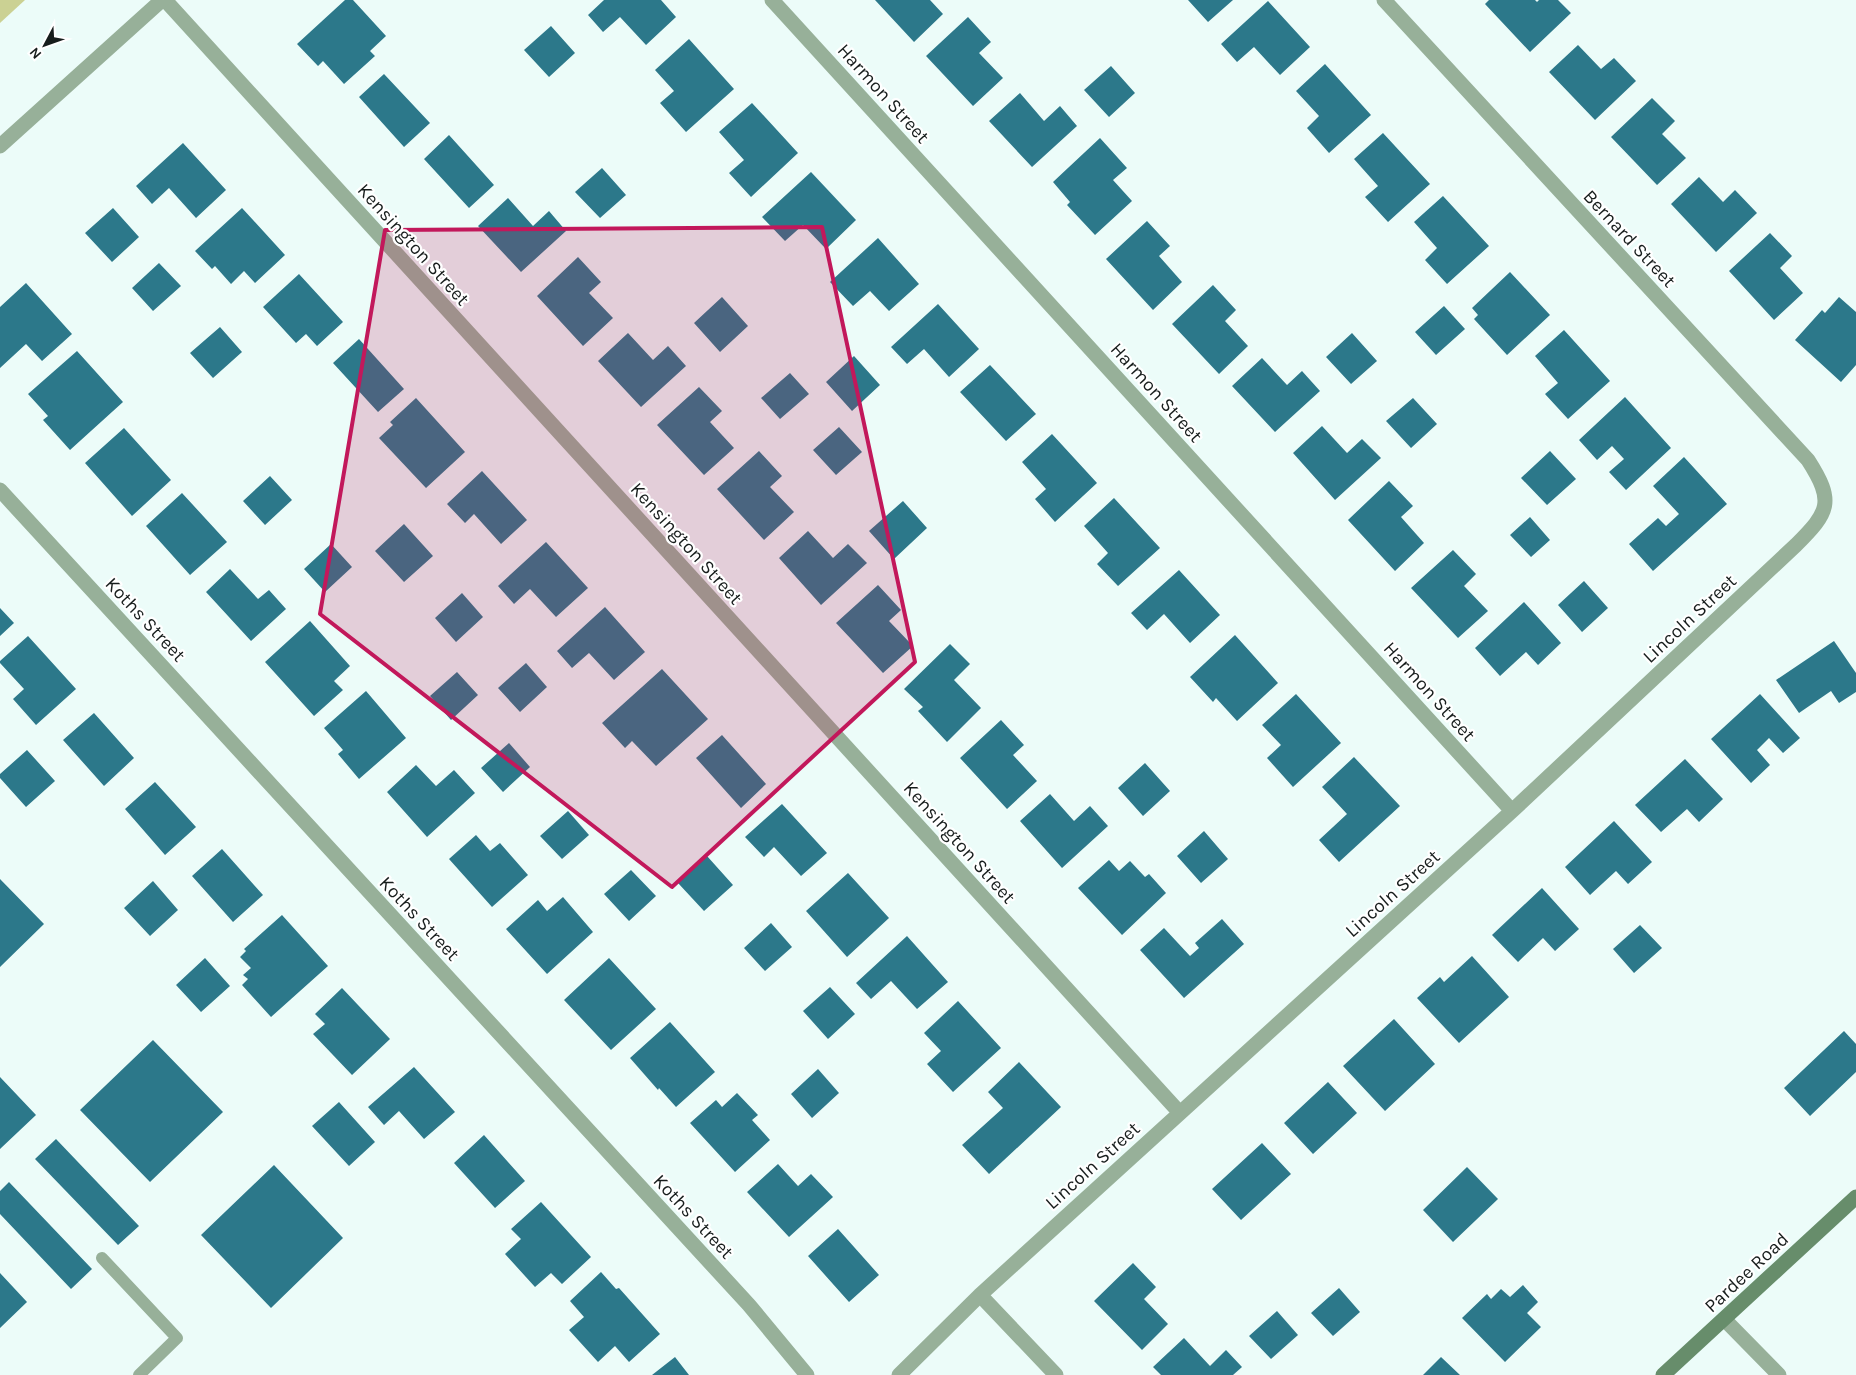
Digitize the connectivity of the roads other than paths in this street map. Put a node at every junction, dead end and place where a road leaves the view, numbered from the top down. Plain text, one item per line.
1 (163, 0) edge
2 (772, 0) edge
3 (1384, 0) edge
4 (0, 146) edge
5 (0, 490) edge
6 (1824, 513) joint
7 (1512, 811) junction
8 (1180, 1113) junction
9 (1856, 1197) edge
10 (102, 1258) dead end
11 (980, 1295) junction
12 (1724, 1319) junction
13 (139, 1375) edge
14 (807, 1375) edge
15 (900, 1375) edge
16 (1056, 1375) edge
17 (1663, 1375) edge
18 (1779, 1375) edge

1 - 4 street
1 - 8 street, Kensington Street
2 - 7 street, Harmon Street
3 - 6 street, Bernard Street
5 - 14 street, Koths Street
6 - 7 street, Lincoln Street
7 - 8 street, Lincoln Street
8 - 11 street, Lincoln Street
9 - 12 main road, Pardee Road
10 - 13 lane
11 - 15 street
11 - 16 street
12 - 17 main road, Pardee Road
12 - 18 street

